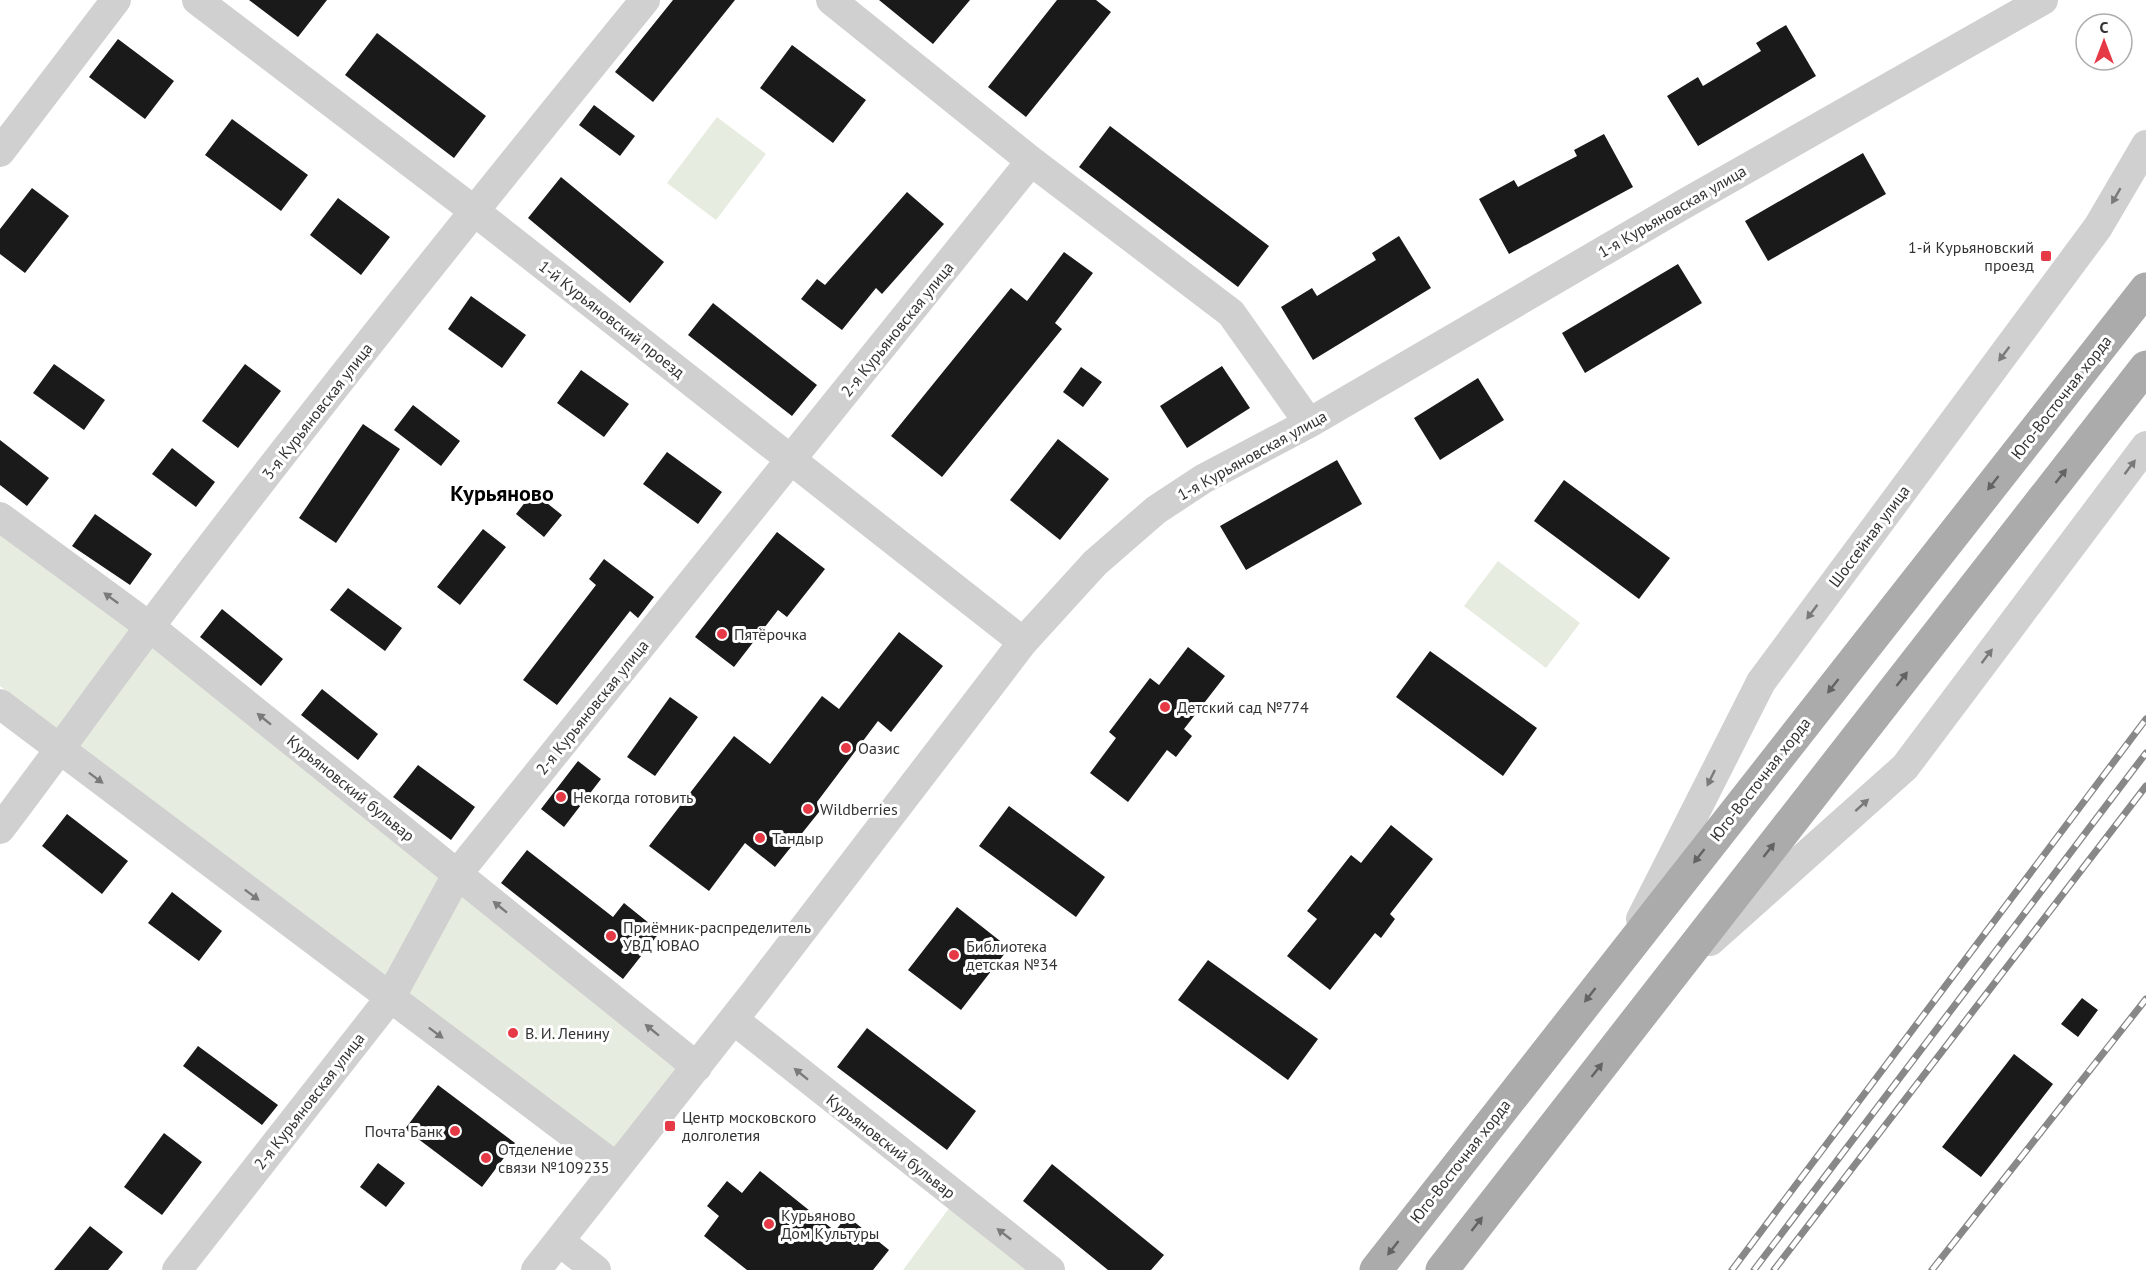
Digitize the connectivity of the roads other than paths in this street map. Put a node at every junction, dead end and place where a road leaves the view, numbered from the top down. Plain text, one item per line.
1 (116, 0) edge
2 (197, 0) edge
3 (645, 0) edge
4 (831, 0) edge
5 (2043, 0) edge
6 (2146, 145) edge
7 (0, 152) edge
8 (1030, 161) junction
9 (473, 210) junction
10 (2146, 289) edge
11 (2146, 367) edge
12 (1309, 423) junction
13 (2146, 446) edge
14 (792, 460) junction
15 (0, 517) edge
16 (150, 627) junction
17 (1023, 642) junction
18 (0, 704) edge
19 (60, 751) junction
20 (0, 829) edge
21 (458, 873) junction
22 (1626, 949) junction
23 (1669, 979) junction
24 (390, 998) junction
25 (734, 1020) junction
26 (697, 1067) junction
27 (616, 1167) junction
28 (559, 1241) junction
29 (177, 1270) edge
30 (536, 1270) edge
31 (596, 1270) edge
32 (1050, 1270) edge
33 (1376, 1270) edge
34 (1442, 1270) edge

1 - 7 street
2 - 9 street, 1-й Курьяновский проезд
3 - 9 street, 3-я Курьяновская улица
4 - 8 street
5 - 12 street, 1-я Курьяновская улица
6 -> 22 street, Шоссейная улица
8 - 12 street
8 - 14 street, 2-я Курьяновская улица
9 - 14 street, 1-й Курьяновский проезд
9 - 16 street, 3-я Курьяновская улица
10 -> 22 main road, Юго-Восточная хорда
23 -> 11 main road
12 - 17 street, 1-я Курьяновская улица
23 -> 13 street
14 - 17 street, 1-й Курьяновский проезд
14 - 21 street, 2-я Курьяновская улица
16 -> 15 street, Курьяновский бульвар
16 - 19 street, 3-я Курьяновская улица
21 -> 16 street, Курьяновский бульвар
17 - 25 street, 1-я Курьяновская улица
18 - 19 street
19 - 20 street, 3-я Курьяновская улица
19 -> 24 street
21 - 24 street, 2-я Курьяновская улица
26 -> 21 street, Курьяновский бульвар
22 -> 33 main road, Юго-Восточная хорда
34 -> 23 main road
24 -> 27 street
24 - 29 street, 2-я Курьяновская улица
25 - 26 street, 1-я Курьяновская улица
32 -> 25 street, Курьяновский бульвар
26 - 27 street, 1-я Курьяновская улица
27 - 28 street, 1-я Курьяновская улица
28 - 30 street, 1-я Курьяновская улица
28 - 31 street

